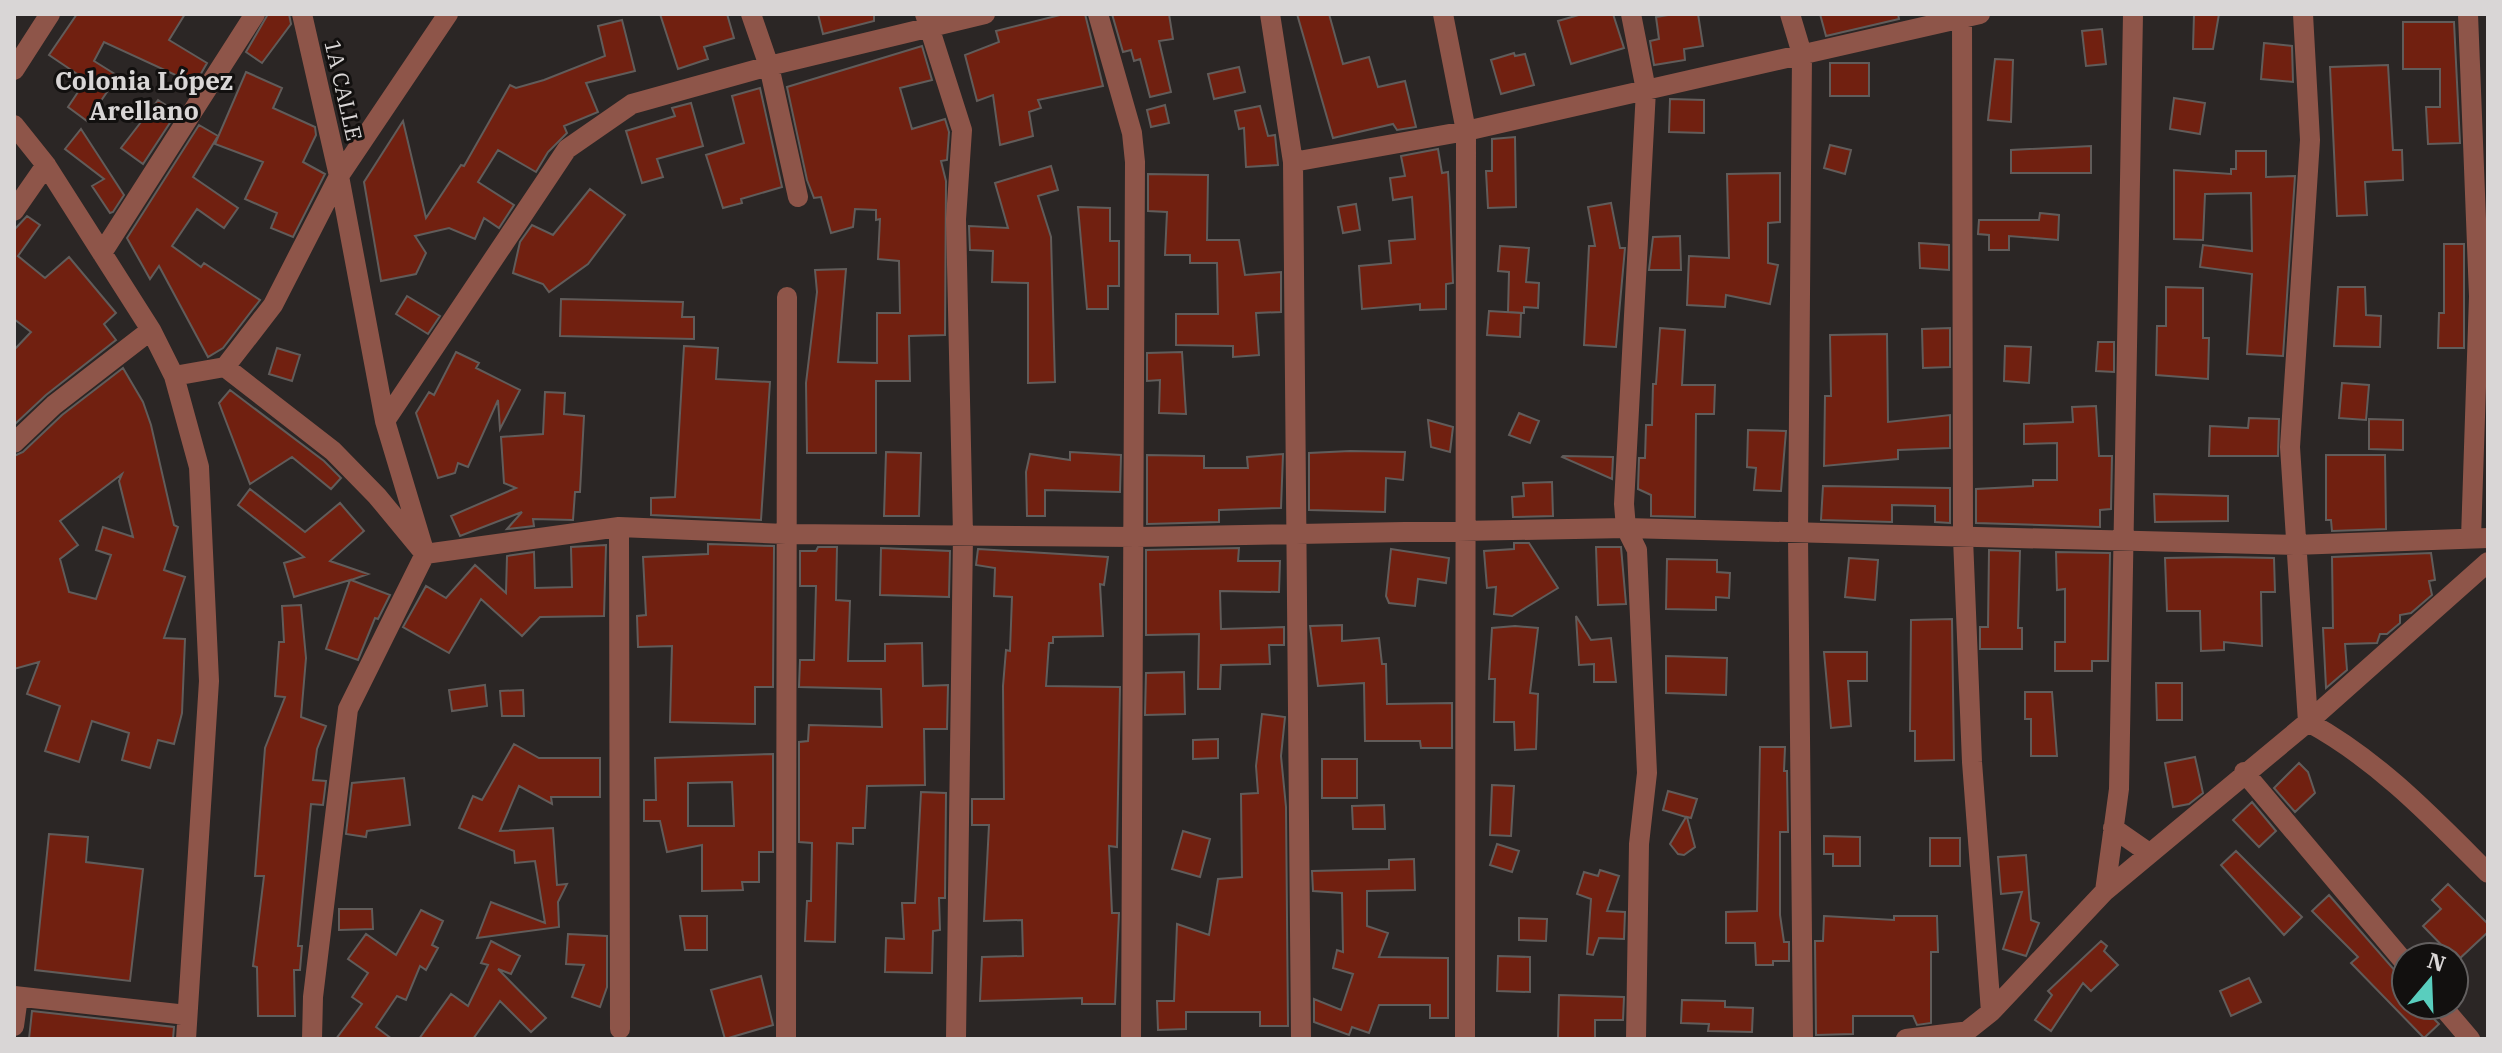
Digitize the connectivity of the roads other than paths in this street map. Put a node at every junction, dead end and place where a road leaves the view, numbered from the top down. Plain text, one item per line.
1 (50, 14) edge
2 (255, 14) edge
3 (302, 14) edge
4 (448, 14) edge
5 (751, 14) edge
6 (985, 14) edge
7 (1098, 14) edge
8 (1270, 14) edge
9 (1443, 14) edge
10 (1631, 14) edge
11 (1790, 14) edge
12 (2133, 14) edge
13 (2303, 14) edge
14 (2468, 14) edge
15 (1969, 15) edge
16 (927, 20) edge
17 (1802, 54) junction
18 (769, 66) junction
19 (14, 70) edge
20 (1646, 90) junction
21 (14, 125) edge
22 (1466, 131) junction
23 (1293, 162) junction
24 (46, 165) junction
25 (339, 176) junction
26 (798, 197) dead end
27 (14, 211) edge
28 (102, 253) junction
29 (787, 297) dead end
30 (151, 330) junction
31 (225, 367) junction
32 (174, 376) junction
33 (385, 421) junction
34 (14, 443) edge
35 (619, 527) junction
36 (1626, 528) junction
37 (1468, 530) junction
38 (786, 534) junction
39 (963, 535) junction
40 (1798, 535) junction
41 (1298, 536) junction
42 (1136, 537) junction
43 (1963, 538) junction
44 (2480, 538) edge
45 (2124, 540) junction
46 (2294, 545) junction
47 (425, 554) junction
48 (2488, 562) edge
49 (2308, 722) junction
50 (2244, 772) junction
51 (2113, 828) junction
52 (2149, 853) junction
53 (2488, 873) edge
54 (2105, 891) junction
55 (2390, 945) edge
56 (16, 997) edge
57 (1991, 1012) junction
58 (187, 1015) junction
59 (2455, 1021) edge
60 (14, 1026) edge
61 (620, 1036) edge
62 (1959, 1036) edge
63 (186, 1039) edge
64 (312, 1039) edge
65 (786, 1039) edge
66 (956, 1039) edge
67 (1131, 1039) edge
68 (1301, 1039) edge
69 (1465, 1039) edge
70 (1636, 1039) edge
71 (1803, 1039) edge
72 (1906, 1039) edge
73 (2470, 1039) edge

1 - 19 street
2 - 28 street
3 - 25 street, 1A CALLE
4 - 25 street
5 - 18 street
6 - 16 street
7 - 42 street
8 - 23 street
9 - 22 street
10 - 20 street
11 - 17 street
12 - 45 street
13 - 46 street
14 - 44 street
15 - 17 street
15 - 43 street
16 - 18 street
16 - 39 street
17 - 20 street
17 - 40 street
18 - 26 street
18 - 33 street
20 - 22 street
20 - 36 street
21 - 24 street
22 - 23 street
22 - 37 street
23 - 41 street
24 - 27 street
24 - 28 street
25 - 31 street
25 - 33 street, 1A CALLE
28 - 30 street
29 - 38 street
30 - 32 street
30 - 34 street
31 - 32 street
31 - 47 street
32 - 58 street
33 - 47 street, 1A CALLE
35 - 38 street
35 - 47 street
35 - 61 street
36 - 37 street
36 - 40 street
36 - 70 street
37 - 41 street
37 - 69 street
38 - 39 street
38 - 65 street
39 - 42 street
39 - 66 street
40 - 43 street
40 - 71 street
41 - 42 street
41 - 68 street
42 - 67 street
43 - 45 street
43 - 57 street
44 - 46 street
45 - 46 street
45 - 51 street
46 - 49 street
47 - 64 street
48 - 49 street
49 - 50 street
49 - 53 street
50 - 52 street
50 - 55 street
51 - 52 street
51 - 54 street
52 - 54 street
54 - 57 street
56 - 58 street
56 - 60 street
57 - 62 street
58 - 63 street
59 - 73 street
62 - 72 street

